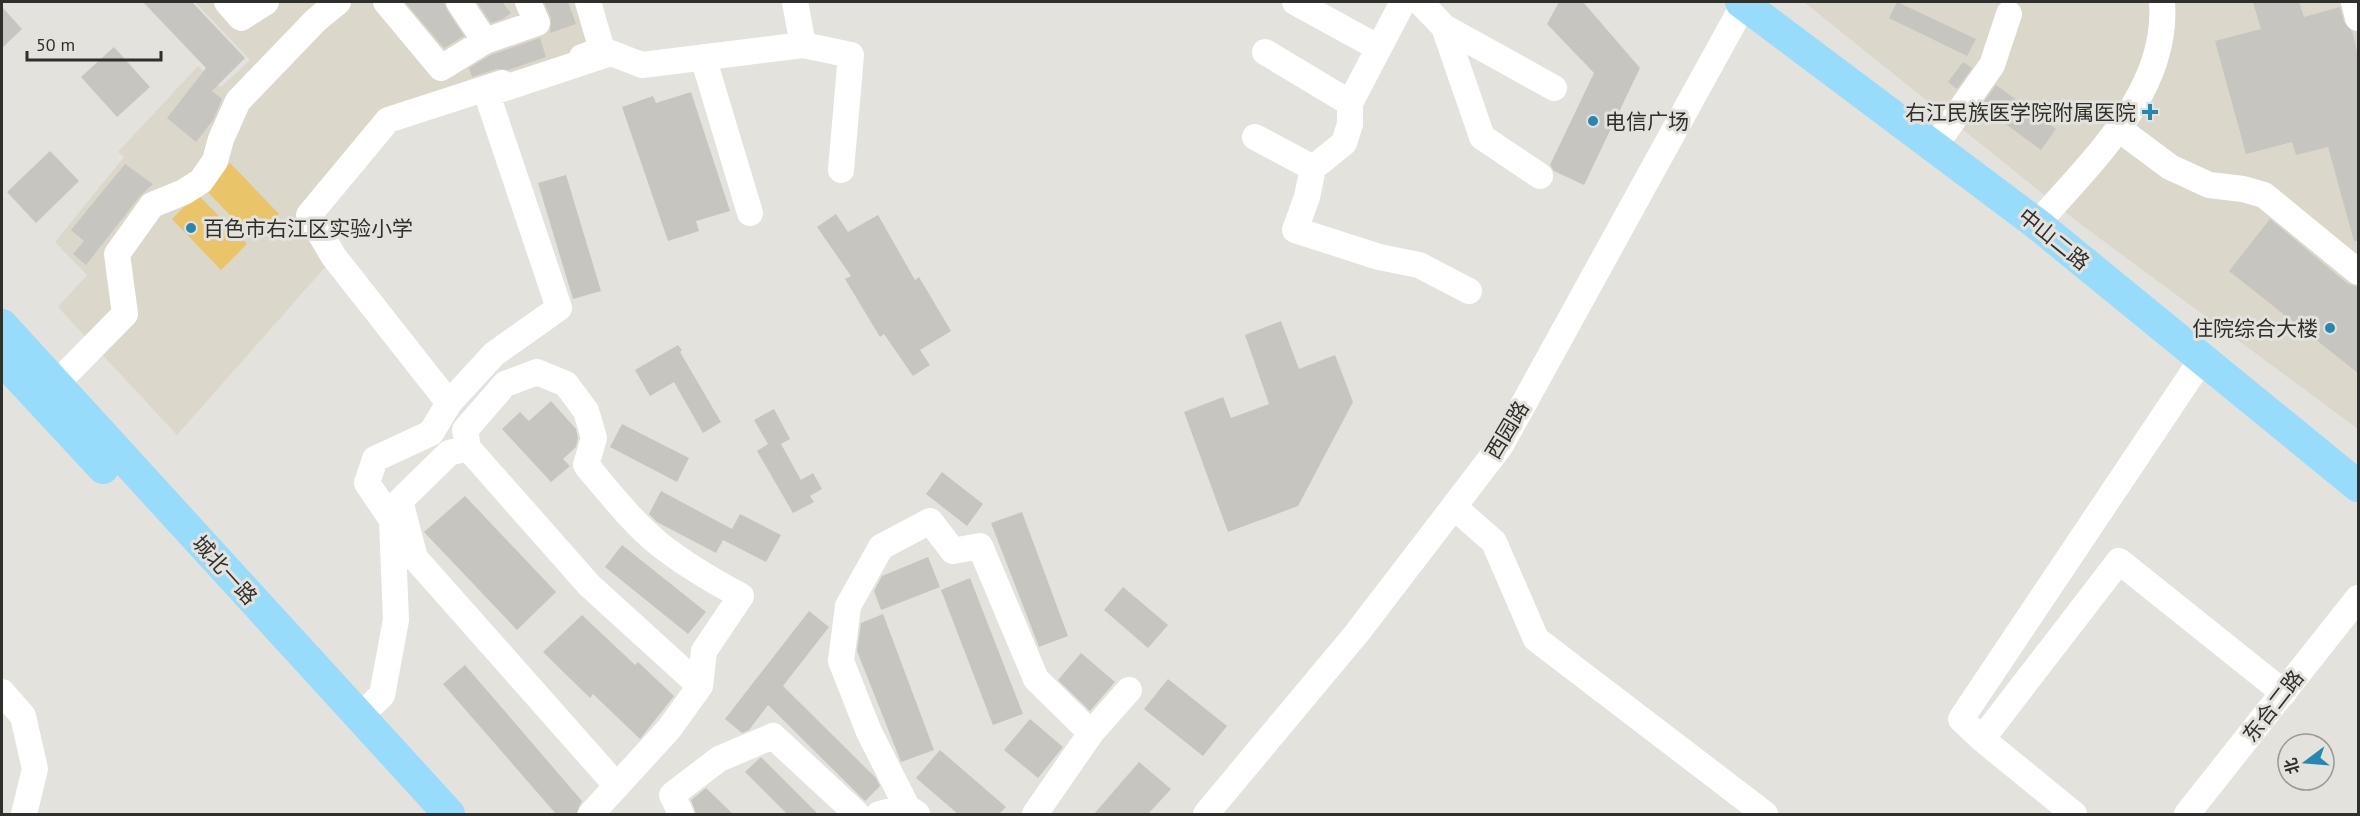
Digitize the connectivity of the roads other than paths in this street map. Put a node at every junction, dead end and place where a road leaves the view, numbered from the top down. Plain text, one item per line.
1 (227, 2) edge
2 (266, 2) edge
3 (338, 2) edge
4 (386, 2) edge
5 (459, 2) edge
6 (528, 2) edge
7 (588, 2) edge
8 (600, 2) edge
9 (795, 2) edge
10 (1295, 2) edge
11 (1403, 2) edge
12 (1420, 2) edge
13 (1743, 2) edge
14 (2162, 2) edge
15 (2354, 2) edge
16 (2009, 14) dead end
17 (2358, 18) edge
18 (1444, 27) junction
19 (485, 41) junction
20 (803, 45) junction
21 (1379, 48) junction
22 (1265, 52) dead end
23 (611, 53) junction
24 (703, 57) junction
25 (1554, 87) dead end
26 (1350, 103) junction
27 (2119, 129) junction
28 (1256, 137) dead end
29 (1934, 147) junction
30 (1313, 168) junction
31 (841, 170) dead end
32 (1540, 176) dead end
33 (750, 213) dead end
34 (2037, 224) junction
35 (2358, 272) edge
36 (1468, 291) dead end
37 (2, 325) edge
38 (2, 359) edge
39 (2202, 359) junction
40 (56, 384) junction
41 (449, 403) junction
42 (468, 448) junction
43 (2358, 486) edge
44 (1454, 507) junction
45 (2086, 536) junction
46 (2119, 561) junction
47 (2358, 598) edge
48 (700, 686) junction
49 (1129, 690) dead end
50 (2, 692) edge
51 (2284, 693) junction
52 (359, 717) junction
53 (1091, 733) junction
54 (1982, 739) junction
55 (617, 786) junction
56 (912, 811) edge
57 (24, 814) edge
58 (423, 814) edge
59 (448, 814) edge
60 (591, 814) edge
61 (681, 814) edge
62 (857, 814) edge
63 (879, 814) edge
64 (1035, 814) edge
65 (1206, 814) edge
66 (1765, 814) edge
67 (2074, 814) edge
68 (2187, 814) edge

1 - 2 street
3 - 40 street
4 - 19 street
5 - 19 street
6 - 19 street
7 - 41 street
8 - 23 street
9 - 20 street
10 - 21 street
11 - 21 street
12 - 18 street
13 - 29 main road, 中山二路
13 - 44 street, 西园路
14 - 27 street
15 - 17 street
16 - 29 street
18 - 25 street
18 - 32 street
20 - 24 street
20 - 31 street
21 - 26 street
22 - 26 street
23 - 24 street
23 - 41 street
24 - 33 street
26 - 30 street
27 - 34 street
27 - 35 street
28 - 30 street
29 - 34 main road, 中山二路
30 - 36 street
34 - 39 main road, 中山二路
37 - 40 main road, 城北一路
38 - 58 main road, 城北一路
39 - 43 main road, 中山二路
39 - 45 street
40 - 52 main road, 城北一路
41 - 52 street
42 - 48 street
42 - 48 street
42 - 55 street
44 - 65 street, 西园路
44 - 66 street
45 - 46 street
45 - 54 street
46 - 51 street
46 - 54 street
47 - 51 street, 东合二路
48 - 55 street
49 - 53 street
50 - 57 street
51 - 68 street, 东合二路
52 - 59 main road, 城北一路
53 - 56 street
53 - 64 street
54 - 67 street
55 - 60 street
56 - 63 street
61 - 62 street

